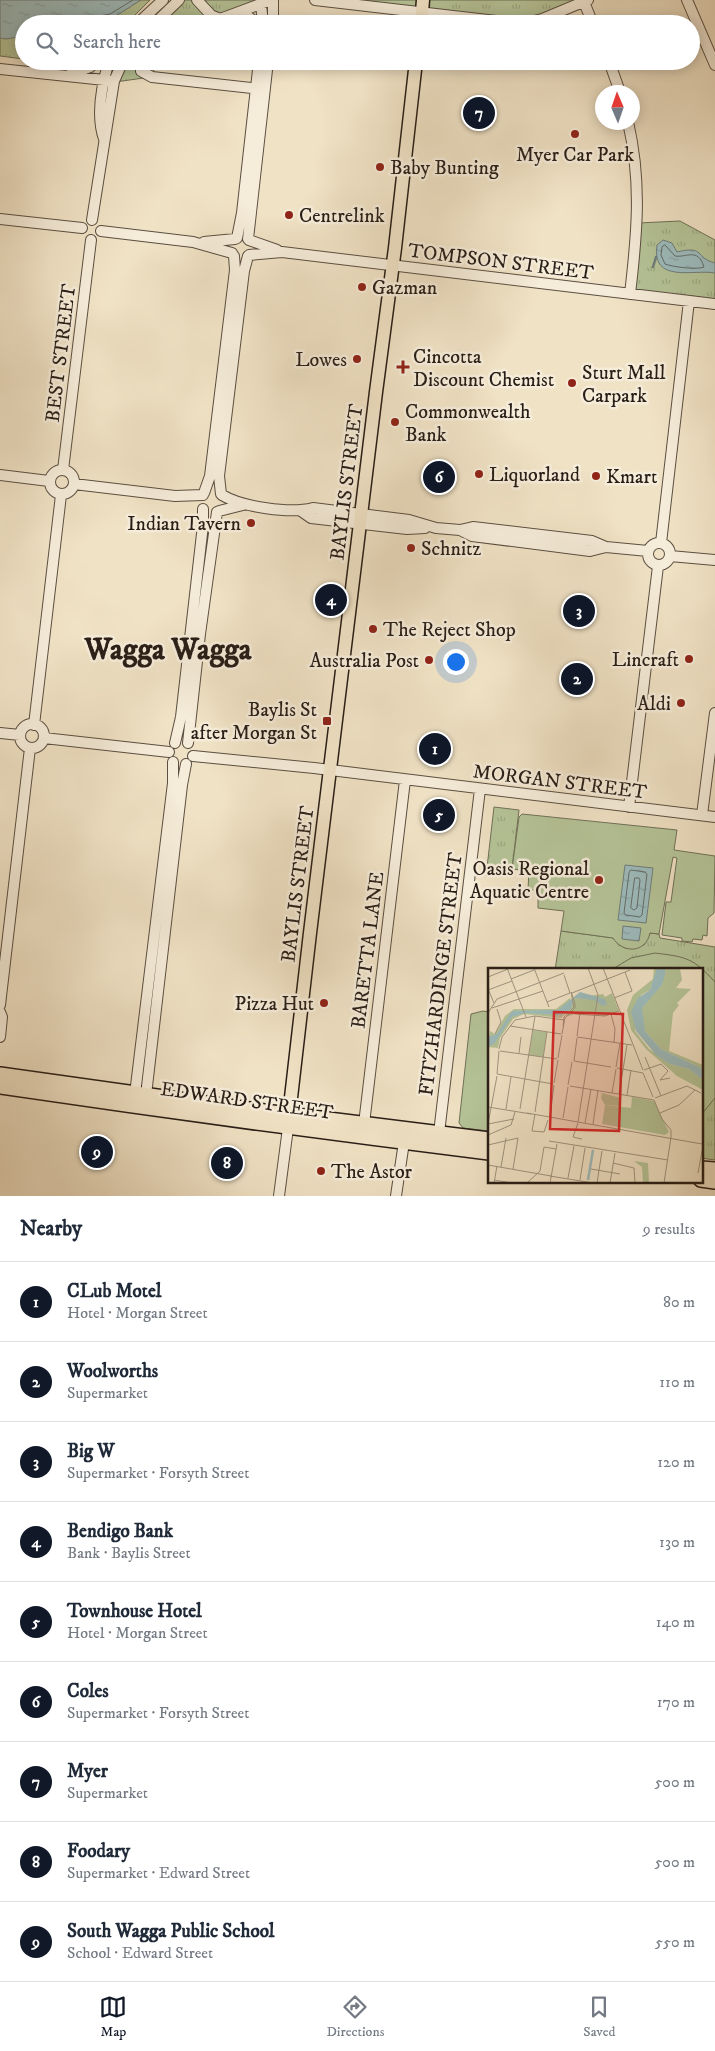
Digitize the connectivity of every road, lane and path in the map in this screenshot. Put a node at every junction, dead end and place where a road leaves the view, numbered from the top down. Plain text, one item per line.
1 (163, 0) edge
2 (179, 0) edge
3 (197, 0) edge
4 (315, 0) edge
5 (687, 0) edge
6 (268, 1) edge
7 (586, 1) edge
8 (242, 12) junction
9 (422, 12) edge
10 (147, 15) edge
11 (163, 15) edge
12 (210, 15) edge
13 (235, 15) edge
14 (246, 15) edge
15 (265, 15) edge
16 (271, 15) edge
17 (447, 15) edge
18 (552, 15) edge
19 (591, 15) edge
20 (693, 15) edge
21 (700, 30) edge
22 (715, 65) edge
23 (0, 69) edge
24 (82, 70) edge
25 (109, 70) edge
26 (117, 70) edge
27 (259, 70) edge
28 (265, 70) edge
29 (415, 70) edge
30 (612, 70) edge
31 (141, 71) dead end
32 (65, 76) junction
33 (109, 81) junction
34 (618, 85) edge
35 (260, 89) junction
36 (630, 130) edge
37 (250, 180) junction
38 (0, 219) edge
39 (92, 220) junction
40 (82, 228) junction
41 (101, 231) junction
42 (236, 238) junction
43 (248, 239) junction
44 (91, 240) junction
45 (193, 242) junction
46 (282, 252) junction
47 (233, 254) junction
48 (249, 256) junction
49 (392, 266) junction
50 (630, 294) junction
51 (689, 301) junction
52 (715, 304) edge
53 (233, 315) junction
54 (220, 433) junction
55 (63, 470) junction
56 (0, 476) edge
57 (49, 481) junction
58 (74, 484) junction
59 (203, 494) junction
60 (61, 495) junction
61 (222, 495) junction
62 (175, 496) junction
63 (246, 505) junction
64 (203, 508) junction
65 (218, 512) junction
66 (361, 519) junction
67 (661, 543) junction
68 (648, 552) junction
69 (670, 556) junction
70 (715, 560) edge
71 (204, 565) junction
72 (658, 566) junction
73 (189, 685) junction
74 (715, 713) edge
75 (34, 724) junction
76 (0, 733) edge
77 (20, 735) junction
78 (44, 738) junction
79 (188, 743) junction
80 (30, 748) junction
81 (172, 752) junction
82 (189, 760) junction
83 (331, 770) junction
84 (405, 780) junction
85 (480, 789) junction
86 (629, 807) junction
87 (702, 816) junction
88 (174, 817) junction
89 (715, 817) edge
90 (164, 905) junction
91 (153, 945) junction
92 (164, 947) junction
93 (147, 991) junction
94 (159, 992) junction
95 (0, 1005) edge
96 (0, 1012) edge
97 (142, 1033) junction
98 (154, 1034) junction
99 (0, 1037) edge
100 (0, 1075) edge
101 (0, 1086) edge
102 (140, 1094) junction
103 (289, 1121) junction
104 (364, 1124) junction
105 (438, 1140) junction
106 (488, 1140) edge
107 (404, 1142) junction
108 (488, 1152) edge
109 (702, 1168) edge
110 (715, 1170) edge
111 (702, 1179) edge
112 (715, 1181) edge
113 (279, 1196) edge
114 (396, 1196) edge

1 - 10 street
2 - 11 street
3 - 12 street
4 - 9 street
5 - 20 street
6 - 8 street
6 - 15 street
6 - 16 street
7 - 18 street
7 - 19 street
8 - 13 street
8 - 14 street
9 - 17 street
21 - 22 street
23 - 32 street
24 - 32 street
25 - 33 street
26 - 33 street
27 - 35 street
28 - 35 street
29 - 49 main road, BAYLIS STREET
30 - 34 street
31 - 35 street
32 - 33 street
33 - 39 street
35 - 37 street
36 - 50 street
37 - 42 street
37 - 43 street
38 - 40 street
39 - 40 street
39 - 41 street
40 - 44 street
41 - 44 street
41 - 45 street
42 - 43 street
42 - 45 street
42 - 47 street
43 - 46 street, TOMPSON STREET
43 - 48 street
44 - 55 street, BEST STREET
45 - 47 street
46 - 48 street, TOMPSON STREET
46 - 49 street, TOMPSON STREET
47 - 48 street
47 - 53 street
48 - 53 street
49 - 50 street, TOMPSON STREET
49 - 66 main road, BAYLIS STREET
50 - 51 street, TOMPSON STREET
51 - 52 street, TOMPSON STREET
51 - 67 street
53 - 54 street
54 - 59 street
54 - 61 street
55 - 57 street
55 - 58 street
56 - 57 street
57 - 60 street
58 - 60 street
58 - 62 street
59 - 61 street
59 - 62 street
59 - 64 street
60 - 75 street
61 - 63 street
61 - 65 street
62 - 64 street
63 - 65 street
63 - 66 street
64 - 65 street
64 - 71 street
65 - 71 street
66 - 68 street
66 - 83 main road, BAYLIS STREET
67 - 68 street
67 - 69 street
68 - 72 street
69 - 70 street
69 - 72 street
71 - 73 street
72 - 86 street
73 - 79 street
73 - 81 street
74 - 87 street
75 - 77 street
75 - 78 street
76 - 77 street
77 - 80 street
78 - 80 street
78 - 81 street
79 - 81 street
79 - 82 street
80 - 95 street
81 - 82 street
81 - 88 street
82 - 83 street, MORGAN STREET
82 - 88 street
83 - 84 street, MORGAN STREET
83 - 103 main road, BAYLIS STREET
84 - 85 street, MORGAN STREET
84 - 104 street, BARETTA LANE
85 - 86 street, MORGAN STREET
85 - 105 street, FITZHARDINGE STREET
86 - 87 street, MORGAN STREET
87 - 89 street, MORGAN STREET
88 - 90 street
90 - 91 street
90 - 92 street
91 - 92 street
91 - 93 street
92 - 94 street
93 - 94 street
93 - 97 street
94 - 98 street
96 - 99 street
97 - 98 street
97 - 102 street
98 - 102 street
100 - 102 highway, EDWARD STREET
101 - 103 highway, EDWARD STREET
102 - 103 highway, EDWARD STREET
103 - 104 highway, EDWARD STREET
103 - 107 highway, EDWARD STREET
103 - 113 street
104 - 105 highway, EDWARD STREET
105 - 106 highway, EDWARD STREET
105 - 107 highway, EDWARD STREET
105 - 108 highway, EDWARD STREET
107 - 114 street
109 - 110 highway
111 - 112 highway

